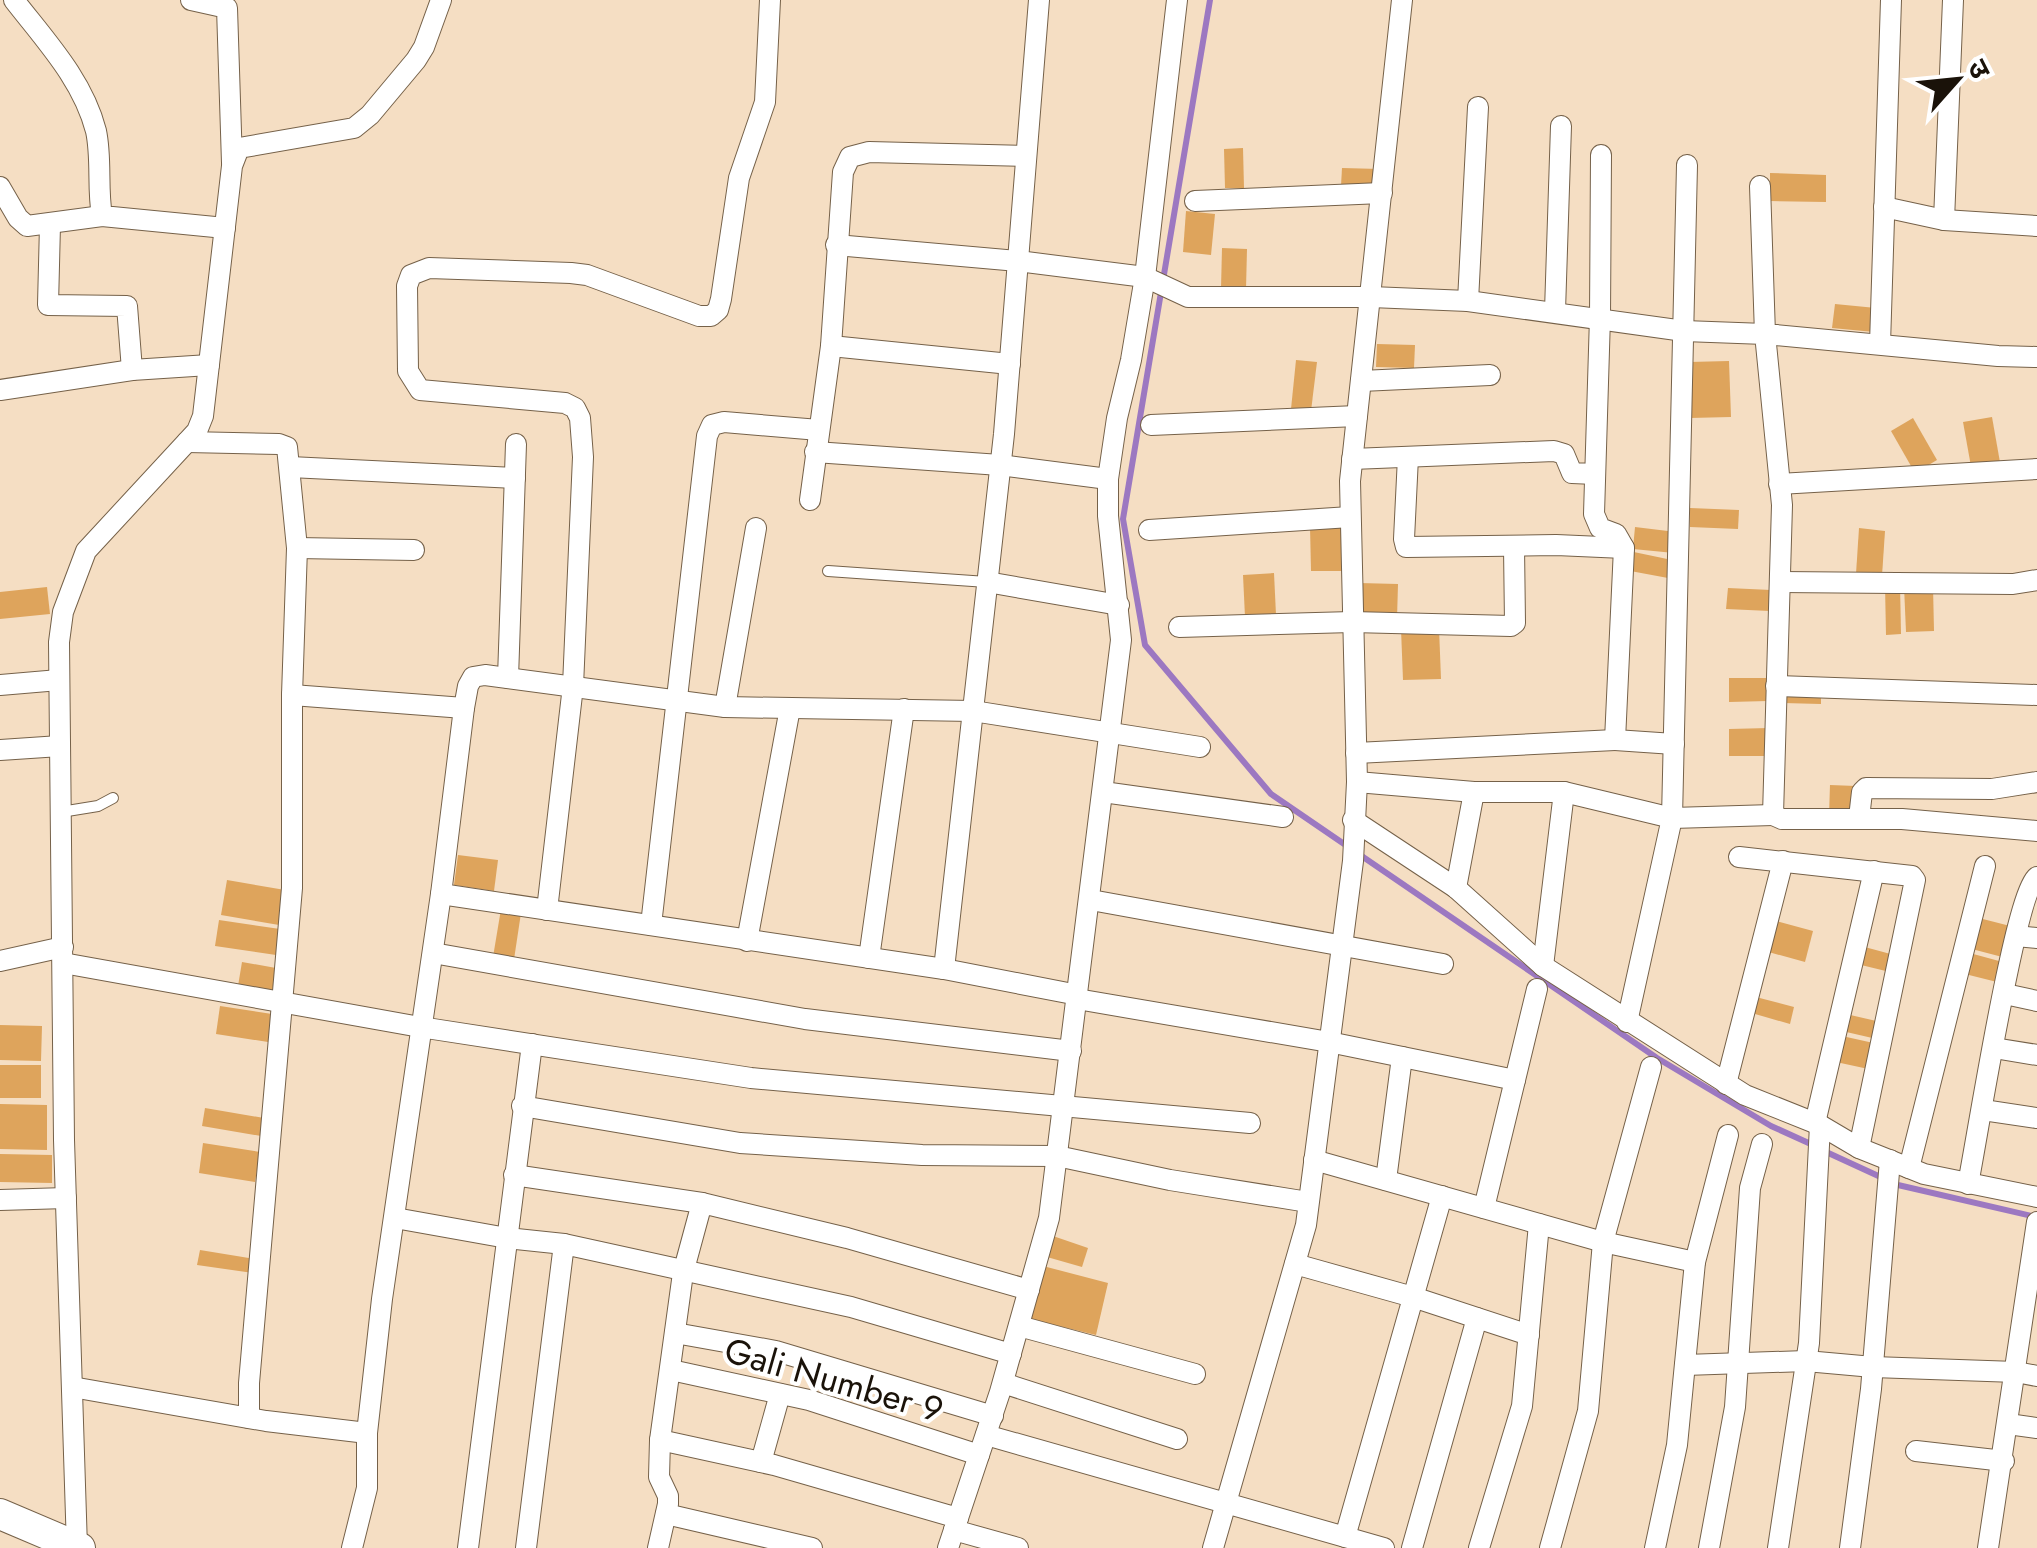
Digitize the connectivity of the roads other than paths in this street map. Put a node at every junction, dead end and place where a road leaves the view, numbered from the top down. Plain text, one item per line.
1 (14, 0) edge
2 (191, 0) edge
3 (441, 0) edge
4 (770, 0) edge
5 (1039, 0) edge
6 (1178, 0) edge
7 (1402, 0) edge
8 (1891, 0) edge
9 (1953, 0) edge
10 (1478, 107) dead end
11 (1561, 126) dead end
12 (1601, 155) dead end
13 (1026, 156) junction
14 (1687, 164) dead end
15 (232, 166) junction
16 (1760, 186) dead end
17 (0, 187) edge
18 (1382, 193) junction
19 (1195, 201) dead end
20 (1884, 207) junction
21 (102, 216) junction
22 (1944, 220) junction
23 (50, 225) junction
24 (2037, 226) edge
25 (225, 228) junction
26 (836, 245) junction
27 (1018, 261) junction
28 (1152, 279) junction
29 (1371, 297) junction
30 (1468, 300) junction
31 (1555, 311) junction
32 (1600, 317) junction
33 (1684, 331) junction
34 (1765, 334) junction
35 (1880, 344) junction
36 (830, 346) junction
37 (2037, 357) edge
38 (1010, 364) junction
39 (209, 366) junction
40 (132, 370) junction
41 (1490, 374) dead end
42 (1361, 382) junction
43 (0, 390) edge
44 (1357, 416) junction
45 (1151, 425) dead end
46 (818, 430) junction
47 (187, 442) junction
48 (516, 444) dead end
49 (815, 452) junction
50 (1408, 457) junction
51 (1352, 459) junction
52 (1000, 465) junction
53 (290, 467) junction
54 (2037, 469) edge
55 (1595, 474) junction
56 (515, 478) junction
57 (1108, 480) junction
58 (1778, 484) junction
59 (810, 500) dead end
60 (1350, 517) junction
61 (756, 528) dead end
62 (1149, 530) dead end
63 (1514, 547) junction
64 (297, 548) junction
65 (1624, 548) junction
66 (414, 550) dead end
67 (828, 570) dead end
68 (2037, 580) edge
69 (988, 582) junction
70 (1780, 582) junction
71 (1119, 605) junction
72 (1352, 622) junction
73 (1180, 627) dead end
74 (508, 678) junction
75 (59, 680) junction
76 (0, 685) edge
77 (573, 686) junction
78 (1776, 686) junction
79 (292, 695) junction
80 (2037, 695) edge
81 (675, 699) junction
82 (725, 706) junction
83 (464, 708) junction
84 (790, 708) junction
85 (904, 709) junction
86 (973, 710) junction
87 (1110, 734) junction
88 (1615, 740) junction
89 (1674, 744) junction
90 (60, 746) junction
91 (1200, 747) dead end
92 (0, 750) edge
93 (1356, 753) junction
94 (1357, 782) junction
95 (2037, 782) edge
96 (1104, 792) junction
97 (1474, 792) junction
98 (1564, 792) junction
99 (113, 798) dead end
100 (61, 812) junction
101 (1773, 815) junction
102 (1283, 818) dead end
103 (1672, 818) junction
104 (1860, 818) junction
105 (1354, 826) junction
106 (2037, 831) edge
107 (1739, 858) dead end
108 (1783, 861) junction
109 (1985, 866) dead end
110 (1874, 871) junction
111 (2037, 877) edge
112 (1456, 888) junction
113 (441, 894) junction
114 (1091, 900) junction
115 (547, 910) junction
116 (651, 925) junction
117 (2026, 936) edge
118 (747, 941) junction
119 (1341, 944) junction
120 (433, 953) junction
121 (63, 955) junction
122 (869, 958) junction
123 (0, 961) edge
124 (1443, 964) dead end
125 (1544, 966) junction
126 (944, 969) junction
127 (1536, 989) dead end
128 (2004, 994) junction
129 (1077, 999) junction
130 (2037, 1001) edge
131 (283, 1002) junction
132 (1626, 1022) junction
133 (420, 1027) junction
134 (1329, 1042) junction
135 (532, 1044) junction
136 (1994, 1048) junction
137 (1071, 1051) junction
138 (2037, 1055) edge
139 (1402, 1057) junction
140 (1651, 1067) dead end
141 (1515, 1080) junction
142 (1726, 1084) junction
143 (1064, 1104) junction
144 (522, 1106) junction
145 (1982, 1110) junction
146 (2037, 1118) edge
147 (1250, 1122) dead end
148 (1818, 1126) junction
149 (1728, 1135) dead end
150 (1762, 1144) dead end
151 (1859, 1148) junction
152 (1057, 1156) junction
153 (1314, 1160) junction
154 (1894, 1171) junction
155 (514, 1176) junction
156 (1386, 1180) junction
157 (1968, 1184) junction
158 (1442, 1196) junction
159 (66, 1198) junction
160 (2037, 1198) edge
161 (0, 1200) edge
162 (1308, 1202) junction
163 (702, 1203) junction
164 (1484, 1208) junction
165 (395, 1218) junction
166 (2037, 1222) edge
167 (1539, 1224) junction
168 (507, 1238) junction
169 (1603, 1242) junction
170 (564, 1244) junction
171 (1696, 1262) junction
172 (1294, 1264) junction
173 (684, 1269) junction
174 (1029, 1290) junction
175 (1413, 1297) junction
176 (1477, 1318) junction
177 (1019, 1326) junction
178 (675, 1333) junction
179 (1529, 1336) junction
180 (1011, 1354) junction
181 (1806, 1362) junction
182 (1685, 1365) junction
183 (1738, 1366) junction
184 (1873, 1368) junction
185 (671, 1370) junction
186 (1195, 1374) dead end
187 (2026, 1374) edge
188 (1003, 1383) junction
189 (72, 1387) junction
190 (780, 1394) junction
191 (249, 1418) junction
192 (2008, 1424) junction
193 (989, 1425) junction
194 (2037, 1428) edge
195 (367, 1432) junction
196 (1177, 1439) dead end
197 (660, 1440) junction
198 (1916, 1451) dead end
199 (979, 1456) junction
200 (760, 1462) junction
201 (2004, 1462) junction
202 (1225, 1505) junction
203 (0, 1514) edge
204 (666, 1514) junction
205 (954, 1532) edge
206 (1345, 1538) junction
207 (78, 1547) edge
208 (352, 1548) edge
209 (468, 1548) edge
210 (526, 1548) edge
211 (658, 1548) edge
212 (812, 1548) edge
213 (1018, 1548) edge
214 (1212, 1548) edge
215 (1384, 1548) edge
216 (1412, 1548) edge
217 (1479, 1548) edge
218 (1550, 1548) edge
219 (1654, 1548) edge
220 (1709, 1548) edge
221 (1778, 1548) edge
222 (1850, 1548) edge
223 (1988, 1548) edge

1 - 21 street
2 - 15 street
3 - 15 street
4 - 77 street
5 - 13 street
6 - 28 street
7 - 18 street
8 - 20 street
9 - 22 street
10 - 30 street
11 - 31 street
12 - 32 street
13 - 26 street
13 - 27 street
14 - 33 street
15 - 25 street
16 - 34 street
17 - 23 street
18 - 19 street
18 - 29 street
20 - 22 street
20 - 35 street
21 - 23 street
21 - 25 street
22 - 24 street
23 - 40 street
25 - 39 street
26 - 27 street
26 - 36 street
27 - 28 street
27 - 38 street
28 - 29 street
28 - 57 street
29 - 30 street
29 - 42 street
30 - 31 street
31 - 32 street
32 - 33 street
32 - 55 street
33 - 34 street
33 - 89 street
34 - 35 street
34 - 58 street
35 - 37 street
36 - 38 street
36 - 46 street
38 - 52 street
39 - 40 street
39 - 47 street
40 - 43 street
41 - 42 street
42 - 44 street
44 - 45 street
44 - 51 street
46 - 49 street
46 - 81 street
47 - 53 street
47 - 75 street
48 - 56 street
49 - 52 street
49 - 59 street
50 - 51 street
50 - 55 street
50 - 63 street
51 - 60 street
52 - 57 street
52 - 69 street
53 - 56 street
53 - 64 street
54 - 58 street
55 - 65 street
56 - 74 street
57 - 71 street
58 - 70 street
60 - 62 street
60 - 72 street
61 - 82 street
63 - 65 street
63 - 72 street
64 - 66 street
64 - 79 street
65 - 88 street
67 - 69 lane
68 - 70 street
69 - 71 street
69 - 86 street
70 - 78 street
71 - 87 street
72 - 73 street
72 - 93 street
74 - 77 street
74 - 83 street
75 - 76 street
75 - 90 street
77 - 81 street
77 - 115 street
78 - 80 street
78 - 101 street
79 - 83 street
79 - 131 street
81 - 82 street
81 - 116 street
82 - 84 street
83 - 113 street
84 - 85 street
84 - 118 street
85 - 86 street
85 - 122 street
86 - 87 street
86 - 126 street
87 - 91 street
87 - 96 street
88 - 89 street
88 - 93 street
89 - 103 street
90 - 92 street
90 - 100 street
93 - 94 street
94 - 97 street
94 - 105 street
95 - 104 street
96 - 102 street
96 - 114 street
97 - 98 street
97 - 112 street
98 - 103 street
98 - 125 street
99 - 100 lane
100 - 121 street
101 - 103 street
101 - 104 street
103 - 132 street
104 - 106 street
105 - 112 street
105 - 119 street
107 - 108 street
108 - 110 street
108 - 142 street
109 - 154 street
110 - 148 street
110 - 151 street
111 - 117 street
112 - 125 street
113 - 115 street
113 - 120 street
114 - 119 street
114 - 129 street
115 - 116 street
116 - 118 street
117 - 128 street
118 - 122 street
119 - 124 street
119 - 134 street
120 - 133 street
120 - 137 street
121 - 123 street
121 - 131 street
121 - 159 street
122 - 126 street
125 - 132 street
126 - 129 street
127 - 141 street
128 - 130 street
128 - 136 street
129 - 134 street
129 - 137 street
131 - 133 street
131 - 191 street
132 - 142 street
133 - 135 street
133 - 165 street
134 - 139 street
134 - 153 street
135 - 143 street
135 - 144 street
136 - 138 street
136 - 145 street
137 - 143 street
139 - 141 street
139 - 156 street
140 - 169 street
141 - 164 street
142 - 148 street
143 - 147 street
143 - 152 street
144 - 152 street
144 - 155 street
145 - 146 street
145 - 157 street
148 - 151 street
148 - 181 street
149 - 171 street
150 - 183 street
151 - 154 street
152 - 162 street
152 - 174 street
153 - 156 street
153 - 162 street
154 - 157 street
154 - 184 street
155 - 163 street
155 - 168 street
156 - 158 street
157 - 160 street
158 - 164 street
158 - 175 street
159 - 161 street
159 - 189 street
162 - 172 street
163 - 173 street
163 - 174 street
164 - 167 street
165 - 168 street
165 - 195 street
166 - 187 street
167 - 169 street
167 - 179 street
168 - 170 street
168 - 209 street
169 - 171 street
169 - 218 street
170 - 173 street
170 - 210 street
171 - 182 street
172 - 175 street
172 - 202 street
173 - 178 street
173 - 180 street
174 - 177 street
175 - 176 street
175 - 206 street
176 - 179 street
176 - 216 street
177 - 180 street
177 - 186 street
178 - 185 street
178 - 193 street
179 - 217 street
180 - 188 street
181 - 183 street
181 - 184 street
181 - 221 street
182 - 183 street
182 - 219 street
183 - 220 street
184 - 187 street
184 - 222 street
185 - 190 street, Gali Number 9
185 - 197 street
187 - 192 street
188 - 193 street
188 - 196 street
189 - 191 street
189 - 207 street
190 - 199 street, Gali Number 9
190 - 200 street
191 - 195 street
192 - 194 street
192 - 201 street
193 - 199 street
193 - 202 street
195 - 208 street
197 - 200 street
197 - 204 street
198 - 201 street
199 - 205 street
200 - 205 street
201 - 223 street
202 - 206 street
202 - 214 street
203 - 207 street
204 - 211 street
204 - 212 street
205 - 213 street
206 - 215 street

